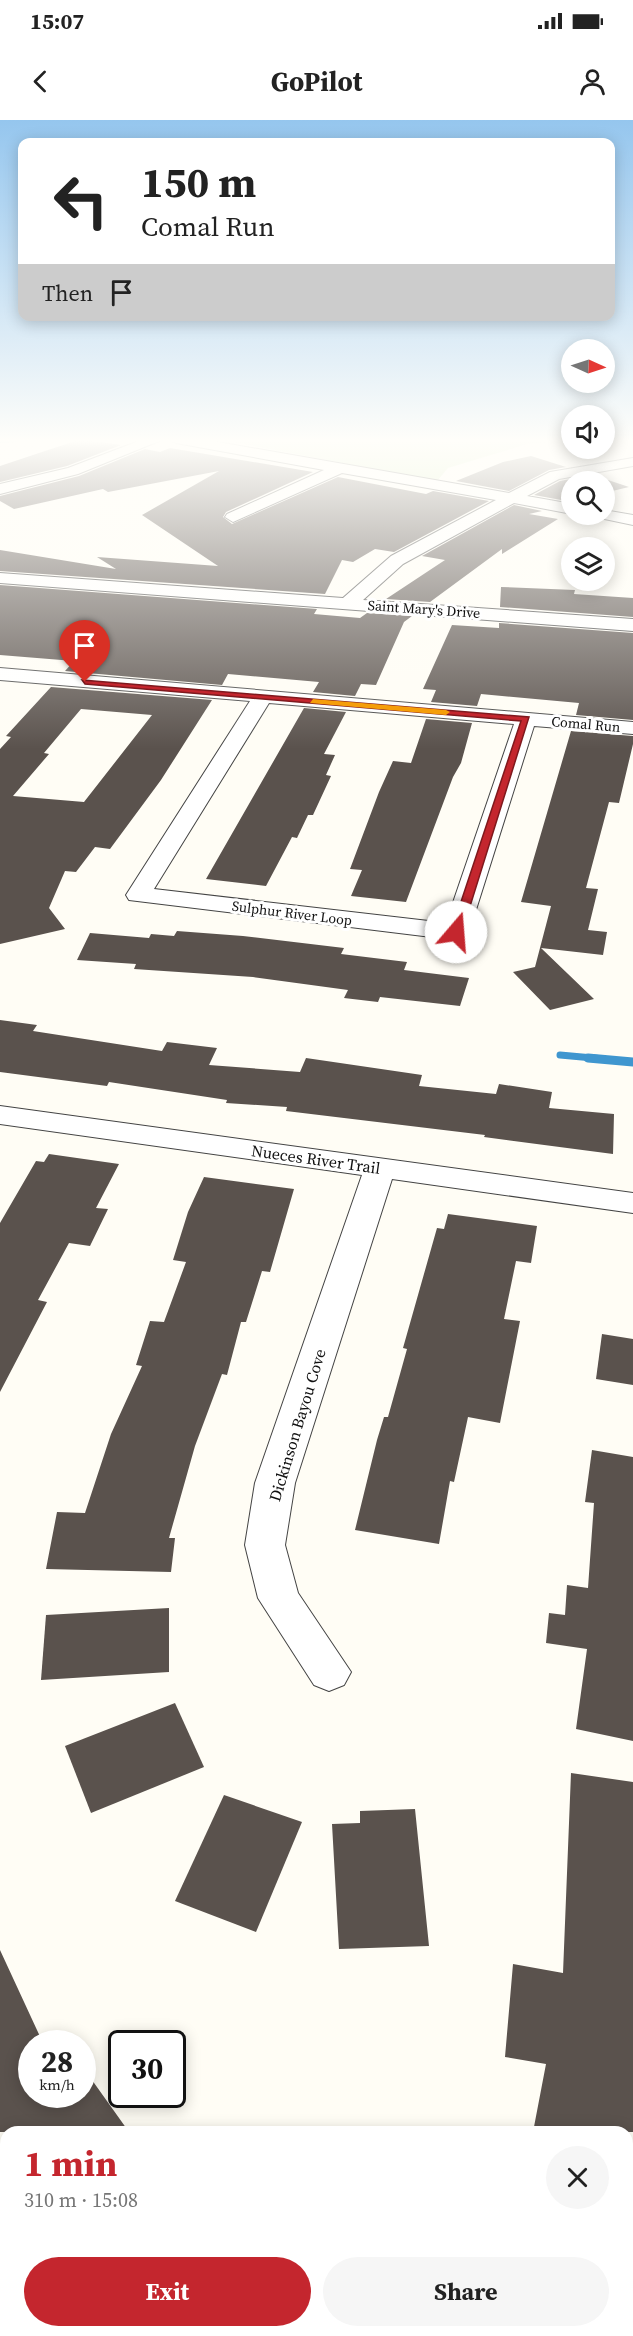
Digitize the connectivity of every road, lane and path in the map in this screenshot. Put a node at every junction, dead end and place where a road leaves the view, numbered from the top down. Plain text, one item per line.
1 (430, 542) edge
2 (0, 578) edge
3 (348, 603) junction
4 (633, 625) edge
5 (9, 675) edge
6 (0, 695) edge
7 (263, 697) junction
8 (526, 719) junction
9 (633, 728) edge
10 (0, 1115) edge
11 (380, 1168) junction
12 (633, 1203) edge
13 (329, 1672) dead end

1 - 3 street
2 - 3 street, Saint Mary's Drive
3 - 4 street, Saint Mary's Drive
5 - 6 street
5 - 7 street, Comal Run
7 - 8 street, Comal Run
7 - 8 street, Sulphur River Loop
8 - 9 street, Comal Run
10 - 11 street, Nueces River Trail
11 - 12 street, Nueces River Trail
11 - 13 street, Dickinson Bayou Cove

